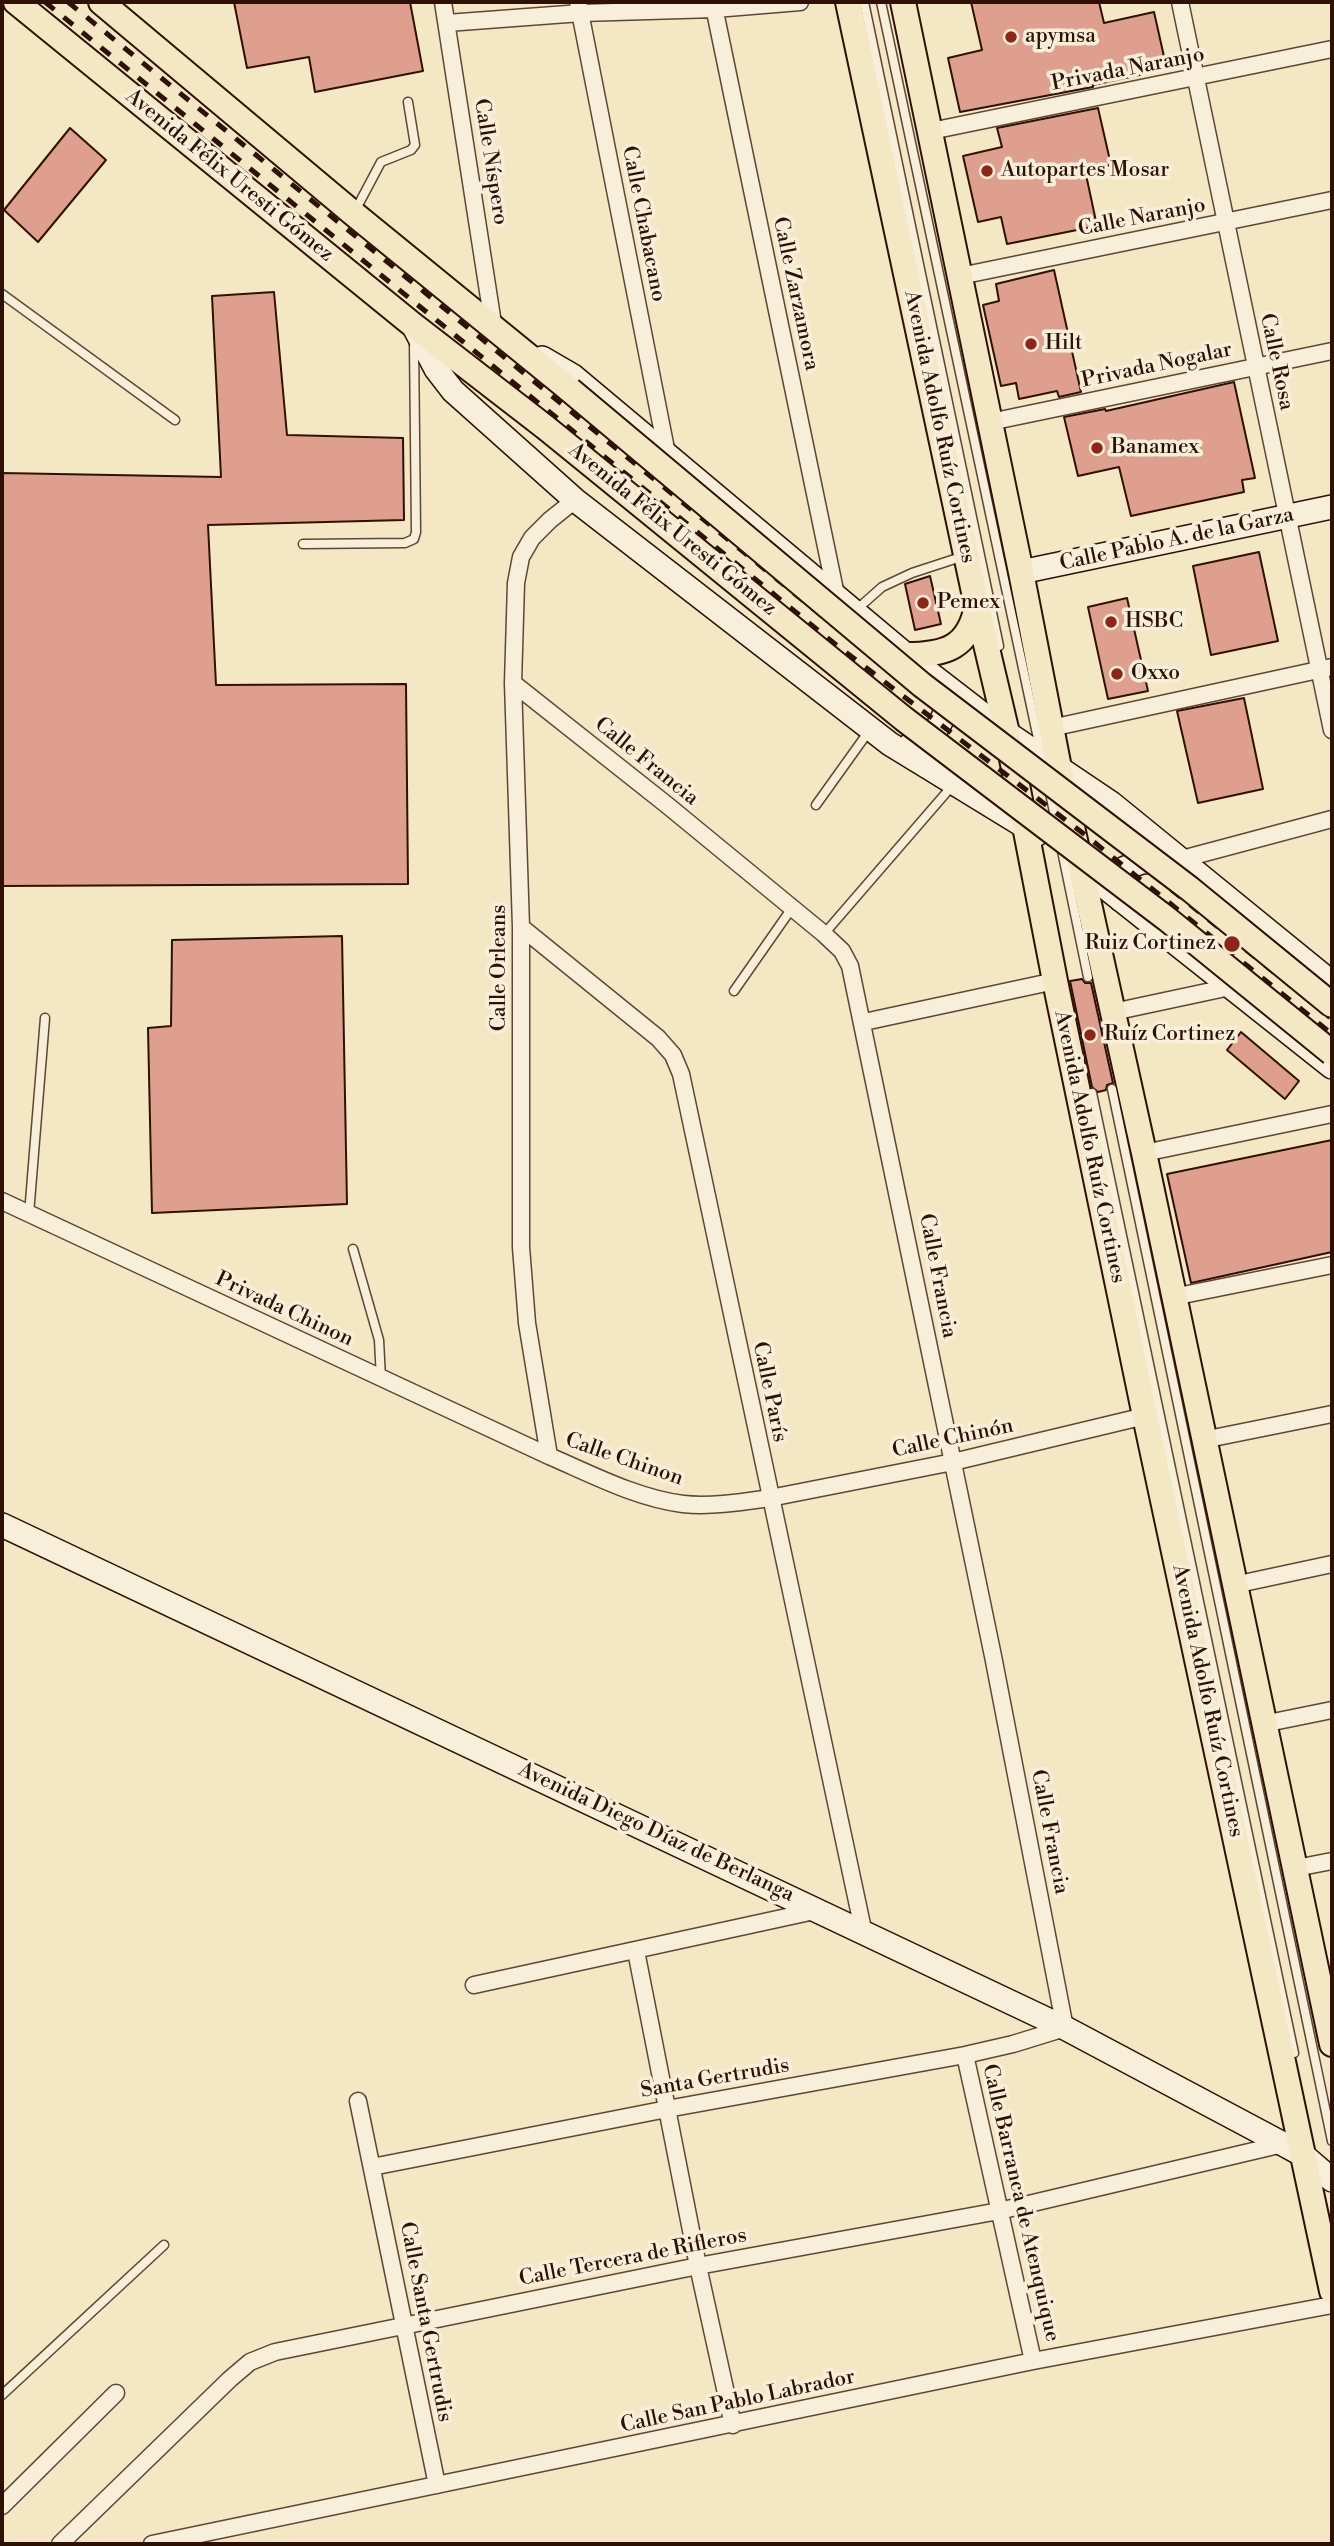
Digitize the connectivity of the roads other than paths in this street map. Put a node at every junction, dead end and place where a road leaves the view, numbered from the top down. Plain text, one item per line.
1 (16, 2) edge
2 (101, 2) edge
3 (443, 2) edge
4 (800, 2) edge
5 (848, 2) edge
6 (864, 2) edge
7 (881, 2) edge
8 (904, 2) edge
9 (1180, 2) edge
10 (714, 6) edge
11 (579, 7) edge
12 (447, 23) junction
13 (1332, 49) edge
14 (1197, 77) junction
15 (408, 102) dead end
16 (931, 131) junction
17 (1332, 200) edge
18 (354, 214) junction
19 (1225, 222) junction
20 (960, 276) junction
21 (2, 294) edge
22 (413, 325) junction
23 (494, 330) junction
24 (515, 346) junction
25 (1332, 351) edge
26 (1256, 366) junction
27 (174, 420) dead end
28 (990, 422) junction
29 (667, 454) junction
30 (575, 500) junction
31 (1332, 507) edge
32 (1287, 517) junction
33 (303, 544) dead end
34 (966, 555) junction
35 (1021, 572) junction
36 (836, 595) junction
37 (977, 606) junction
38 (854, 611) junction
39 (906, 655) junction
40 (1002, 659) dead end
41 (1326, 669) edge
42 (513, 683) junction
43 (946, 686) junction
44 (1051, 728) junction
45 (870, 729) junction
46 (1332, 730) edge
47 (1014, 734) junction
48 (890, 744) junction
49 (1051, 763) junction
50 (1026, 781) dead end
51 (954, 783) junction
52 (1029, 794) dead end
53 (816, 805) dead end
54 (1332, 819) edge
55 (1033, 836) junction
56 (1182, 859) junction
57 (1072, 860) junction
58 (1122, 901) junction
59 (792, 908) junction
60 (521, 927) junction
61 (824, 934) junction
62 (1327, 974) edge
63 (1088, 977) dead end
64 (1055, 981) junction
65 (1230, 987) junction
66 (734, 991) dead end
67 (1332, 1005) edge
68 (1113, 1012) junction
69 (45, 1018) dead end
70 (864, 1022) junction
71 (1332, 1053) edge
72 (1332, 1067) edge
73 (1112, 1089) dead end
74 (1092, 1093) dead end
75 (1332, 1114) edge
76 (1144, 1153) junction
77 (2, 1201) edge
78 (29, 1214) junction
79 (353, 1249) dead end
80 (1332, 1265) edge
81 (1173, 1297) junction
82 (381, 1379) junction
83 (1332, 1414) edge
84 (1145, 1416) junction
85 (1203, 1440) junction
86 (549, 1456) junction
87 (953, 1462) junction
88 (770, 1498) junction
89 (2, 1525) edge
90 (1332, 1564) edge
91 (1234, 1585) junction
92 (1332, 1710) edge
93 (1263, 1724) junction
94 (1332, 1861) edge
95 (1296, 1868) junction
96 (819, 1910) junction
97 (864, 1934) junction
98 (636, 1951) junction
99 (474, 1985) dead end
100 (1329, 2015) edge
101 (1065, 2028) junction
102 (1332, 2044) edge
103 (965, 2055) junction
104 (1295, 2061) dead end
105 (358, 2101) dead end
106 (667, 2109) junction
107 (1317, 2160) edge
108 (372, 2167) junction
109 (999, 2211) junction
110 (164, 2245) dead end
111 (698, 2266) junction
112 (1332, 2291) edge
113 (1332, 2305) edge
114 (405, 2325) junction
115 (1033, 2361) junction
116 (116, 2393) dead end
117 (2, 2395) edge
118 (733, 2425) junction
119 (437, 2485) junction
120 (2, 2506) edge
121 (60, 2544) edge
122 (152, 2544) edge

1 - 22 main road, Avenida Félix Uresti Gómez
2 - 18 main road, Avenida Félix Uresti Gómez
3 - 12 street, Calle Níspero
4 - 10 street
5 - 34 main road, Avenida Adolfo Ruíz Cortines
6 - 40 lane
7 - 49 lane
8 - 16 main road
9 - 14 street, Calle Rosa
10 - 11 street
10 - 36 street, Calle Zarzamora
11 - 12 street
11 - 29 street, Calle Chabacano
12 - 23 street, Calle Níspero
13 - 14 street, Privada Naranjo
14 - 16 street, Privada Naranjo
14 - 19 street, Calle Rosa
15 - 18 lane
16 - 20 main road
17 - 19 street, Calle Naranjo
18 - 23 main road, Avenida Félix Uresti Gómez
19 - 20 street, Calle Naranjo
19 - 26 street, Calle Rosa
20 - 28 main road
21 - 27 lane
22 - 30 street
22 - 33 lane
22 - 71 main road, Avenida Félix Uresti Gómez, bridge
23 - 24 main road, Avenida Félix Uresti Gómez
24 - 29 street
24 - 67 main road, Avenida Félix Uresti Gómez, bridge
25 - 26 street, Privada Nogalar
26 - 28 street, Privada Nogalar
26 - 32 street, Calle Rosa
28 - 35 main road
29 - 36 street
30 - 42 street, Calle Orleans
30 - 45 street
31 - 32 street, Calle Pablo A. de la Garza
32 - 35 street, Calle Pablo A. de la Garza
32 - 41 street, Calle Rosa
34 - 37 main road, Avenida Adolfo Ruíz Cortines
34 - 38 lane
35 - 44 main road
36 - 38 street
37 - 39 main road
37 - 47 main road, Avenida Adolfo Ruíz Cortines
38 - 39 street
39 - 43 street
41 - 44 street
41 - 46 street, Calle Rosa
42 - 59 street, Calle Francia
42 - 60 street, Calle Orleans
43 - 47 street
43 - 48 street
44 - 49 main road
45 - 48 street
45 - 53 lane
47 - 49 street
47 - 50 lane
47 - 55 main road, Avenida Adolfo Ruíz Cortines
48 - 51 street
49 - 56 street
49 - 57 main road
51 - 55 street
51 - 61 lane
52 - 55 lane
54 - 56 street
55 - 57 street
55 - 64 main road, Avenida Adolfo Ruíz Cortines
56 - 58 street
56 - 62 street
57 - 58 street
57 - 63 lane
57 - 68 main road
58 - 65 street
59 - 61 street, Calle Francia
59 - 66 lane
60 - 86 street, Calle Orleans
60 - 88 street, Calle París
61 - 70 street, Calle Francia
64 - 70 street
64 - 84 main road, Avenida Adolfo Ruíz Cortines
65 - 68 street
65 - 72 street
68 - 76 main road
69 - 78 lane
70 - 87 street, Calle Francia
73 - 107 lane
74 - 104 lane
75 - 76 street
76 - 81 main road
77 - 78 street, Privada Chinon
78 - 82 street, Privada Chinon
79 - 82 lane
80 - 81 street
81 - 85 main road
82 - 86 street, Privada Chinon
83 - 85 street
84 - 87 street, Calle Chinón
84 - 107 main road, Avenida Adolfo Ruíz Cortines
85 - 91 main road
86 - 88 street, Calle Chinon
87 - 88 street, Calle Chinón
87 - 101 street, Calle Francia
88 - 97 street, Calle París
89 - 96 street, Avenida Diego Díaz de Berlanga
90 - 91 street
91 - 93 main road
92 - 93 street
93 - 95 main road
94 - 95 street
95 - 100 main road
96 - 97 street, Avenida Diego Díaz de Berlanga
96 - 98 street
97 - 101 street, Avenida Diego Díaz de Berlanga
98 - 99 street
98 - 106 street
100 - 102 main road
101 - 103 street, Santa Gertrudis
101 - 107 street, Avenida Diego Díaz de Berlanga
103 - 106 street, Santa Gertrudis
103 - 109 street, Calle Barranca de Atenquique
105 - 108 street, Calle Santa Gertrudis
106 - 108 street, Santa Gertrudis
106 - 111 street
107 - 109 street, Calle Tercera de Rifleros
107 - 112 main road, Avenida Adolfo Ruíz Cortines
108 - 114 street, Calle Santa Gertrudis
109 - 111 street, Calle Tercera de Rifleros
109 - 115 street, Calle Barranca de Atenquique
110 - 117 lane
111 - 114 street, Calle Tercera de Rifleros
111 - 118 street
113 - 115 street, Calle San Pablo Labrador
114 - 119 street, Calle Santa Gertrudis
114 - 121 street, Calle Tercera de Rifleros
115 - 118 street, Calle San Pablo Labrador
116 - 120 street
118 - 119 street, Calle San Pablo Labrador
119 - 122 street, Calle San Pablo Labrador

